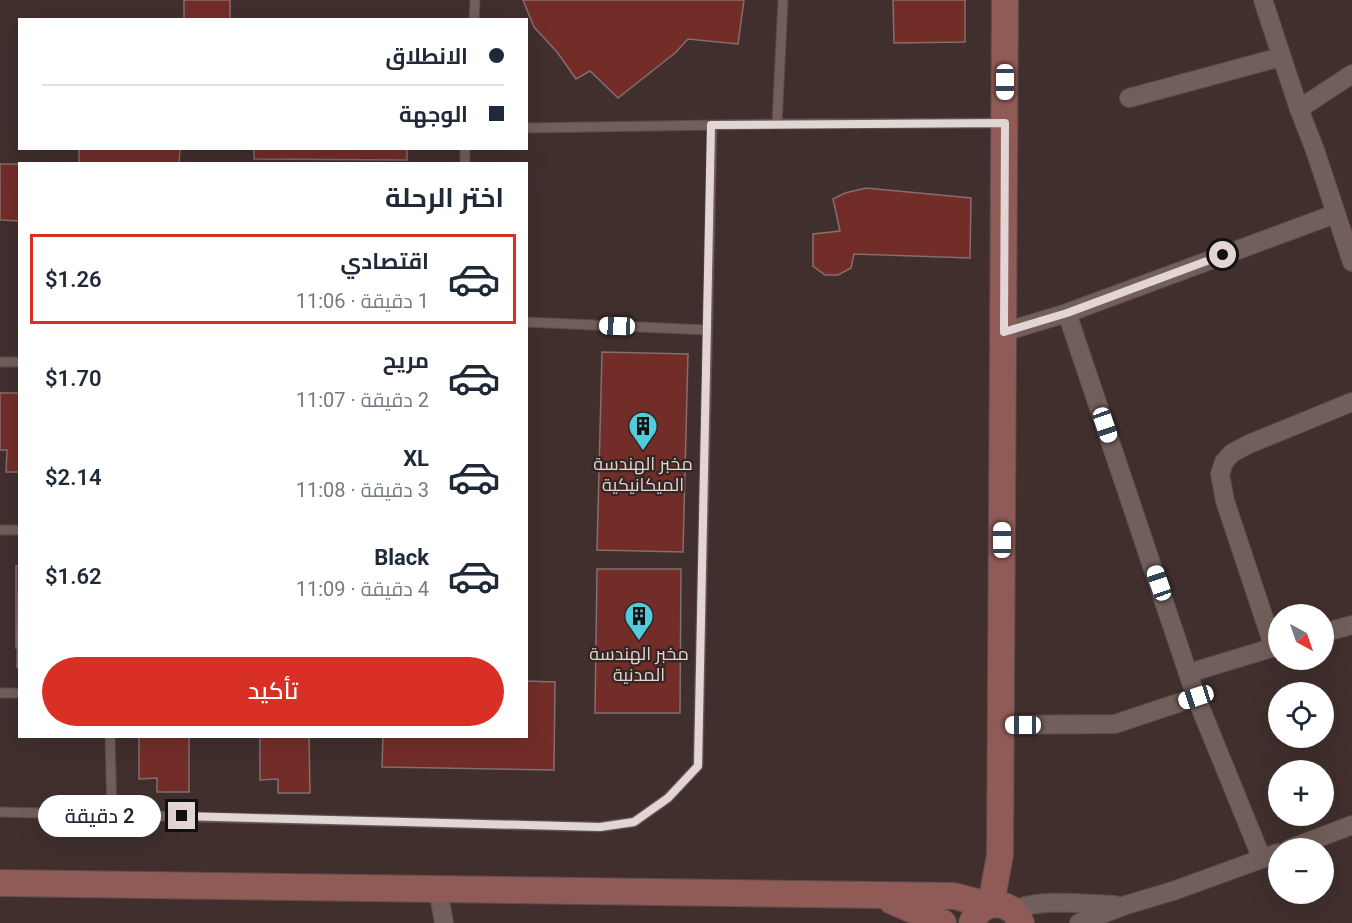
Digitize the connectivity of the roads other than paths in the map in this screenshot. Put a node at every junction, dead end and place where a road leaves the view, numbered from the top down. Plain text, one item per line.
1 (475, 0) edge
2 (783, 0) edge
3 (1005, 0) edge
4 (1263, 0) edge
5 (474, 18) edge
6 (1281, 57) junction
7 (1352, 74) edge
8 (1129, 98) dead end
9 (1299, 109) junction
10 (1005, 123) junction
11 (777, 124) junction
12 (711, 125) junction
13 (528, 128) edge
14 (1335, 214) junction
15 (1352, 262) edge
16 (1067, 313) junction
17 (528, 322) edge
18 (707, 330) junction
19 (1004, 332) junction
20 (0, 362) edge
21 (18, 362) edge
22 (1352, 402) edge
23 (0, 530) edge
24 (18, 530) edge
25 (1268, 624) edge
26 (1352, 625) edge
27 (1334, 630) edge
28 (1268, 649) edge
29 (1189, 673) junction
30 (0, 693) edge
31 (15, 693) dead end
32 (1196, 697) junction
33 (1000, 725) junction
34 (110, 738) edge
35 (0, 812) edge
36 (112, 815) junction
37 (1352, 825) edge
38 (1318, 838) edge
39 (1268, 852) edge
40 (1268, 857) edge
41 (0, 883) edge
42 (438, 889) junction
43 (875, 895) junction
44 (1126, 905) junction
45 (1000, 912) edge
46 (444, 923) edge
47 (943, 923) edge
48 (1079, 923) edge

1 - 5 lane
2 - 11 lane
3 - 10 street
4 - 6 street
6 - 8 street
6 - 9 street
7 - 9 street
9 - 14 street
10 - 11 lane
10 - 19 street
11 - 12 lane
12 - 13 lane
12 - 18 lane
14 - 15 street
14 - 16 street
16 - 19 street
16 - 29 street
17 - 18 lane
18 - 36 lane
19 - 33 street
20 - 21 lane
22 - 25 street
23 - 24 lane
26 - 27 street
28 - 29 street
29 - 32 street
30 - 31 lane
32 - 33 street
32 - 39 street
33 - 45 street
34 - 36 lane
35 - 36 lane
37 - 38 street
40 - 44 street
41 - 42 street
42 - 43 street
42 - 46 street
43 - 45 street
43 - 47 street
44 - 45 street
44 - 48 street

